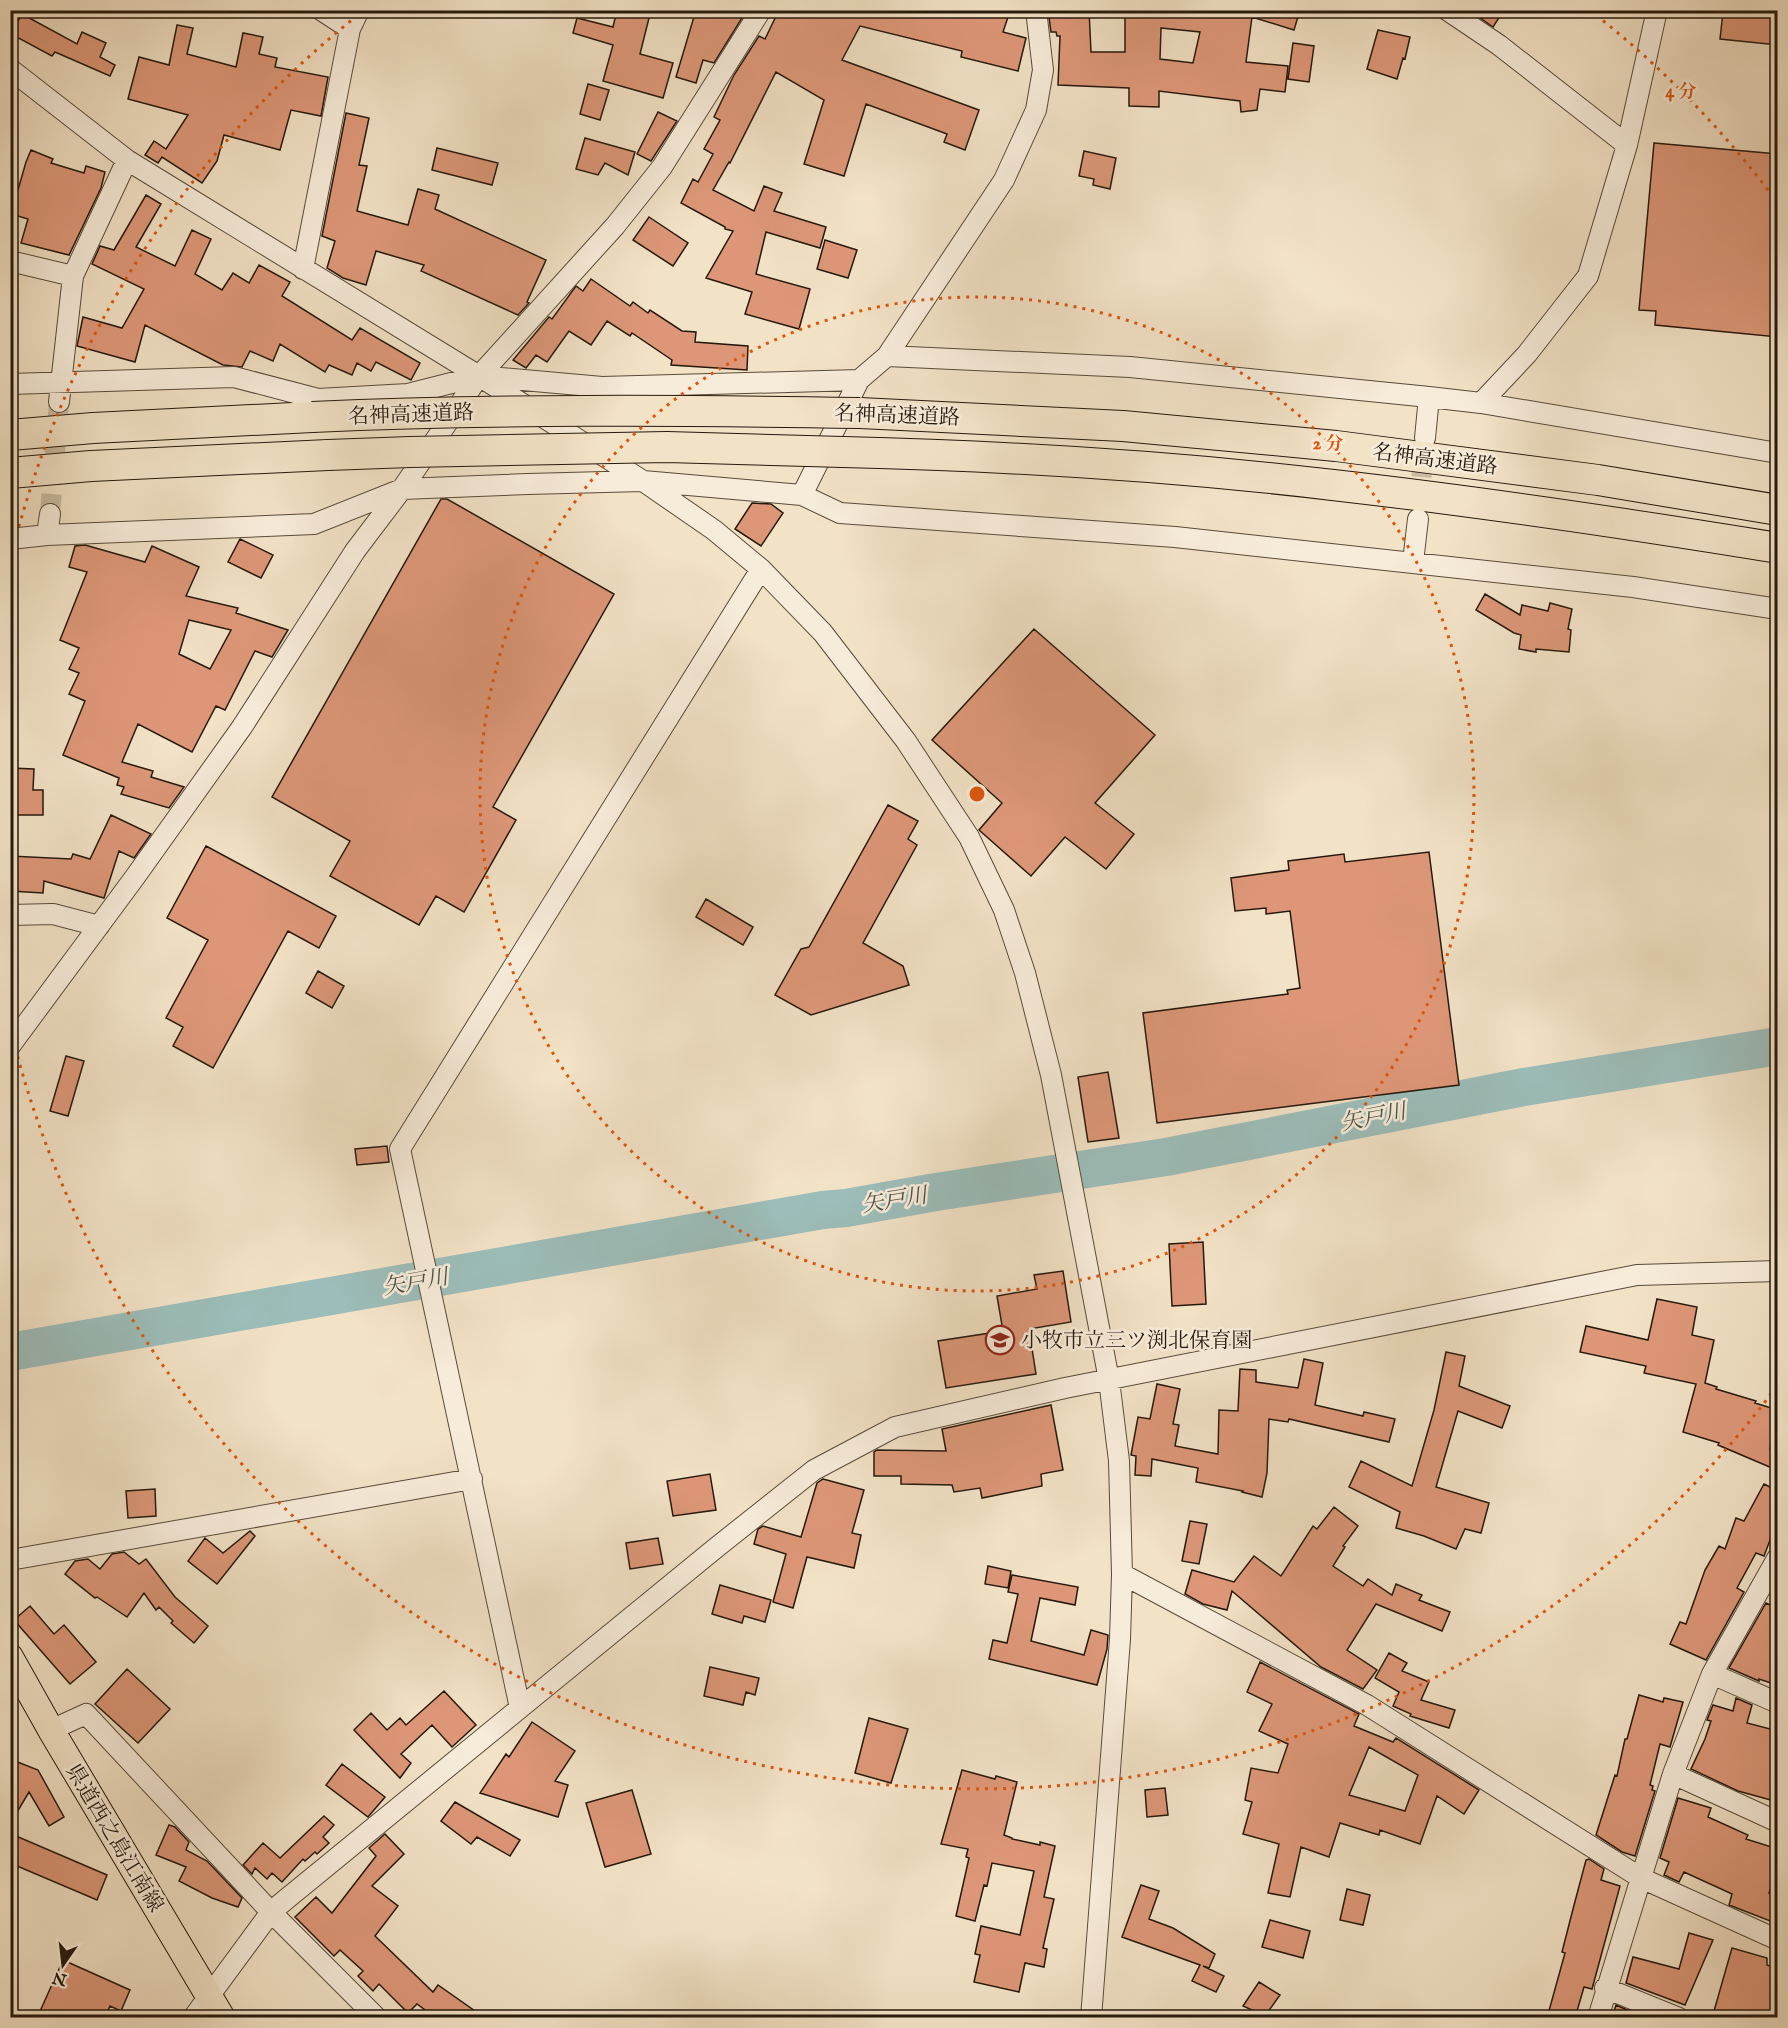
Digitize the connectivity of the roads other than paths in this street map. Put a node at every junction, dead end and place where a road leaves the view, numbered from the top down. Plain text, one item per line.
1 (321, 10) edge
2 (359, 10) edge
3 (761, 10) edge
4 (1036, 10) edge
5 (1448, 10) edge
6 (1657, 10) edge
7 (350, 29) junction
8 (10, 69) edge
9 (1627, 145) junction
10 (128, 160) junction
11 (10, 261) edge
12 (303, 269) junction
13 (73, 276) junction
14 (887, 356) junction
15 (478, 376) junction
16 (859, 380) junction
17 (61, 381) junction
18 (10, 384) edge
19 (1429, 397) junction
20 (60, 402) tunnel mouth
21 (1481, 403) junction
22 (10, 435) edge
23 (1425, 438) tunnel mouth
24 (1778, 453) edge
25 (10, 473) edge
26 (643, 481) junction
27 (402, 489) junction
28 (802, 495) junction
29 (1778, 510) edge
30 (50, 514) tunnel mouth
31 (1418, 519) tunnel mouth
32 (47, 535) junction
33 (10, 538) edge
34 (1778, 548) edge
35 (1413, 562) junction
36 (761, 569) junction
37 (1778, 609) edge
38 (10, 915) edge
39 (99, 926) junction
40 (10, 1046) edge
41 (1778, 1271) edge
42 (1109, 1380) junction
43 (472, 1479) junction
44 (1778, 1557) edge
45 (10, 1560) edge
46 (1122, 1574) junction
47 (1772, 1578) edge
48 (10, 1657) edge
49 (1712, 1674) junction
50 (1778, 1703) edge
51 (520, 1708) junction
52 (51, 1730) junction
53 (1672, 1774) junction
54 (1778, 1822) edge
55 (1641, 1878) junction
56 (271, 1912) junction
57 (1778, 1940) edge
58 (1605, 1988) junction
59 (209, 1996) junction
60 (193, 2018) edge
61 (222, 2018) edge
62 (377, 2018) edge
63 (1091, 2018) edge
64 (1598, 2018) edge
65 (1679, 2018) edge

1 - 7 street
2 - 7 street
3 - 15 street
4 - 14 street
5 - 9 street
6 - 9 street
7 - 12 street
8 - 10 street
9 - 21 street
10 - 12 street
10 - 13 street
11 - 13 street
12 - 15 street
13 - 17 street
14 - 16 street
14 - 19 street
15 - 16 street
15 - 17 street
15 - 26 street
15 - 27 street
16 - 28 street
17 - 18 street
17 - 20 street
19 - 21 street
19 - 23 street
21 - 24 street
22 - 29 highway, 名神高速道路, bridge
25 - 34 highway, 名神高速道路, bridge
26 - 27 street
26 - 28 street
26 - 36 street
27 - 32 street
27 - 39 street
28 - 35 street
30 - 32 street
31 - 35 street
32 - 33 street
35 - 37 street
36 - 42 street
36 - 43 street
38 - 39 street
39 - 40 street
41 - 42 street
42 - 46 street
42 - 51 street
43 - 45 street
43 - 51 street
44 - 47 street
46 - 55 street
46 - 63 street
47 - 49 street
48 - 52 main road, 県道西之島江南線
49 - 50 street
49 - 53 street
51 - 56 street
52 - 56 street
52 - 59 main road, 県道西之島江南線
53 - 54 street
53 - 55 street
55 - 57 street
55 - 58 street
56 - 59 street
56 - 62 street
58 - 64 street
58 - 65 street
59 - 60 street
59 - 61 main road, 県道西之島江南線

